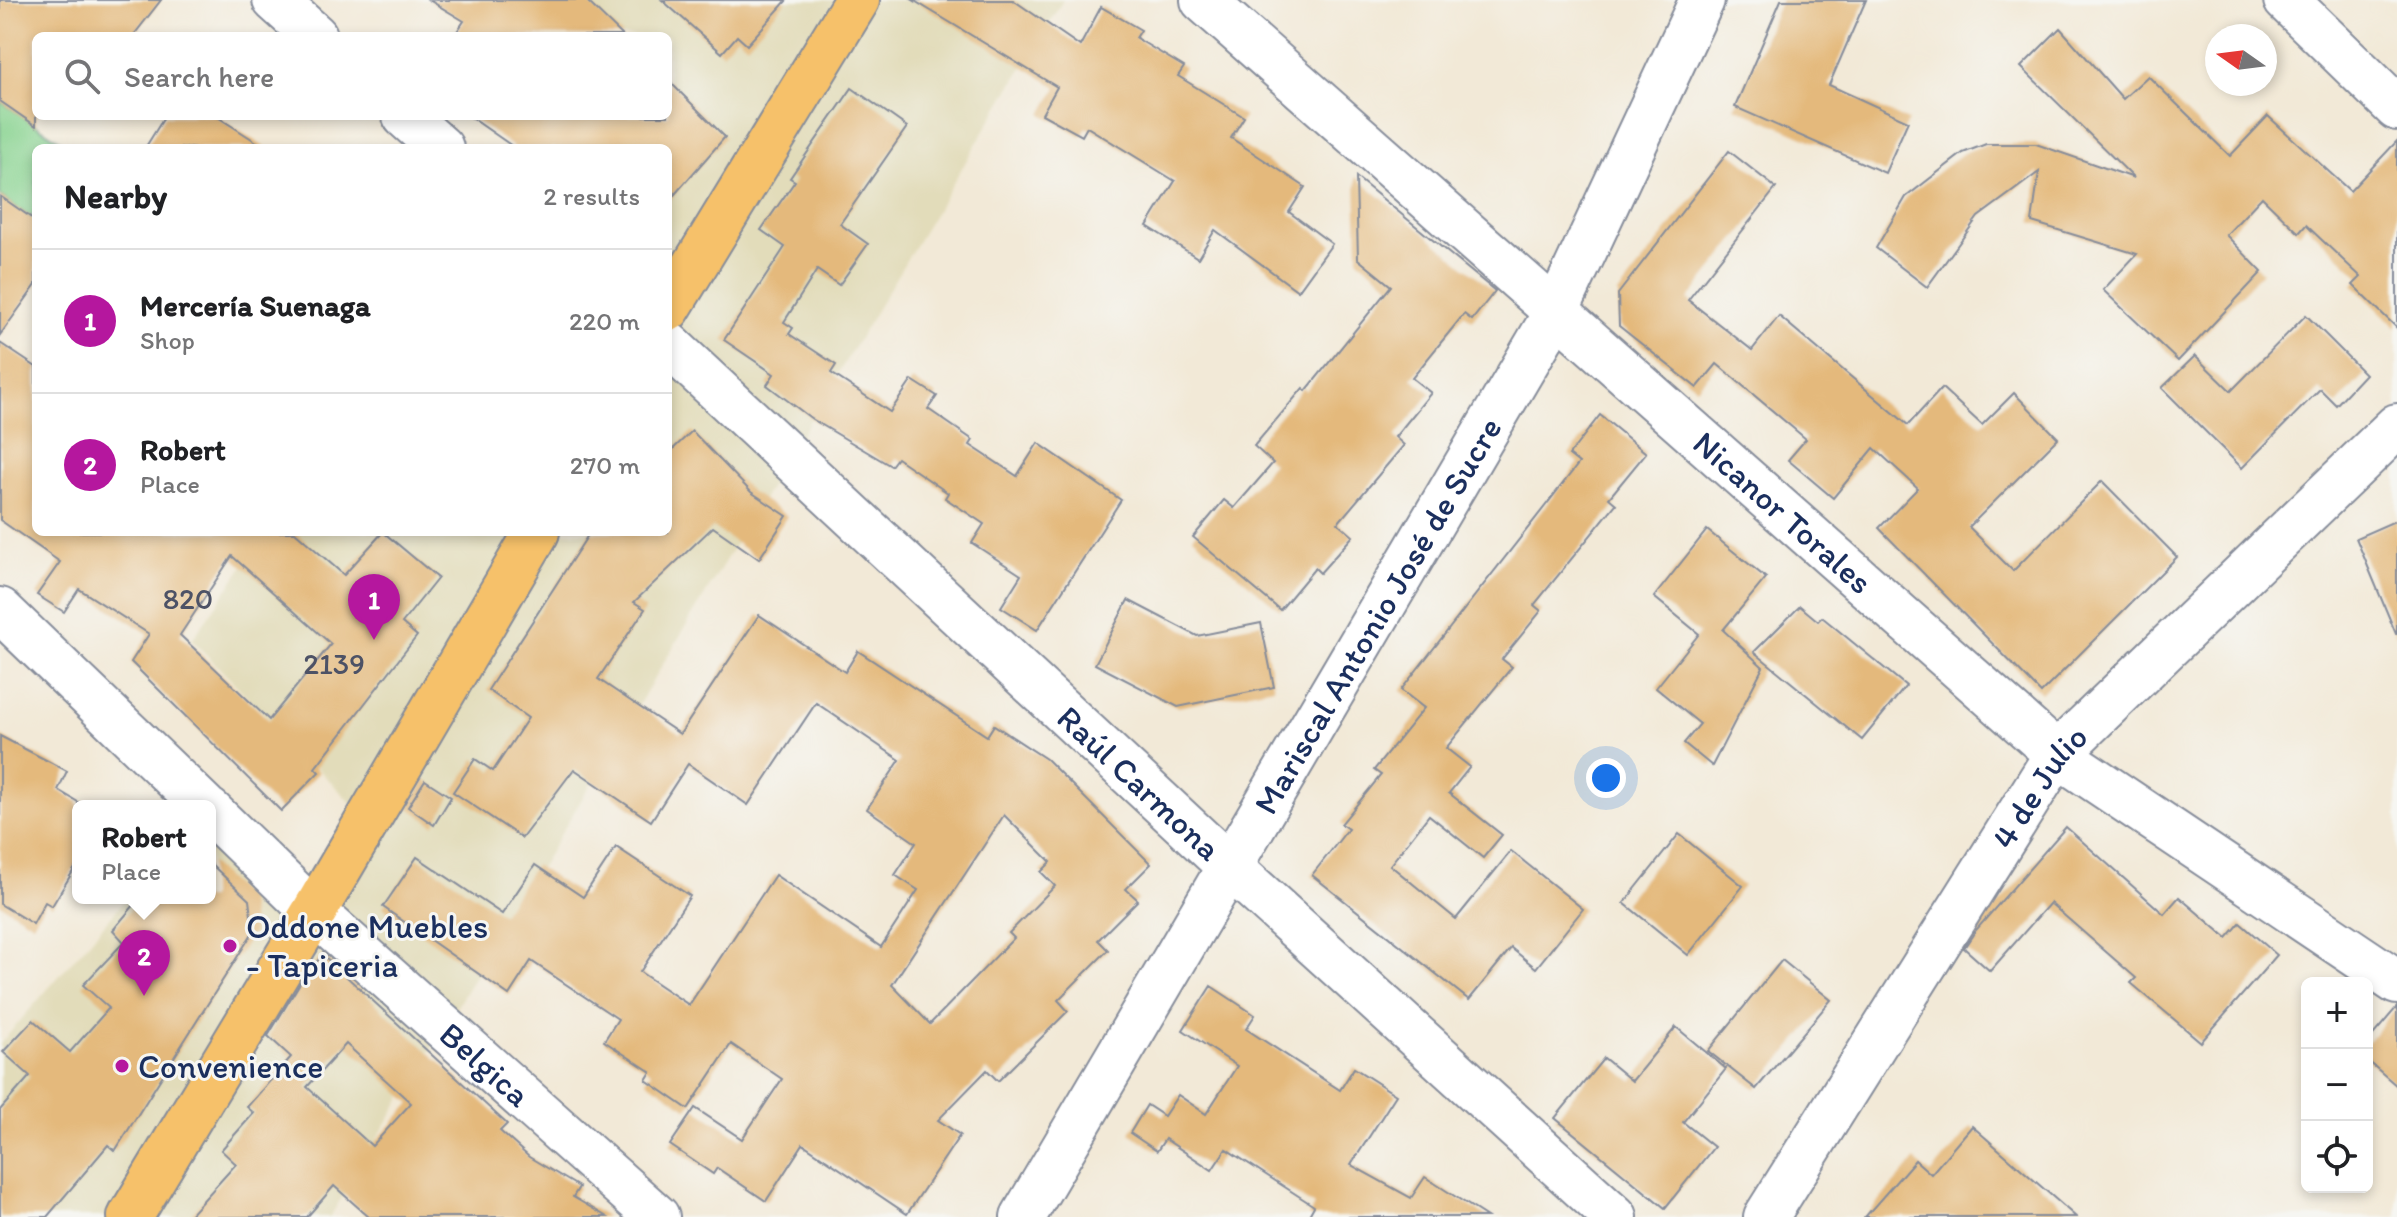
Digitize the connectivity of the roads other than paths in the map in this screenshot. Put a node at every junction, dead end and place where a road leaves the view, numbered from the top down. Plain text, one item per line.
1 (275, 0) edge
2 (857, 0) edge
3 (1203, 0) edge
4 (1702, 0) edge
5 (2286, 0) edge
6 (311, 32) edge
7 (2397, 108) edge
8 (410, 120) edge
9 (436, 144) edge
10 (672, 302) edge
11 (1555, 314) junction
12 (672, 348) edge
13 (2397, 426) edge
14 (535, 536) edge
15 (0, 610) edge
16 (2057, 754) junction
17 (198, 800) edge
18 (216, 817) edge
19 (1231, 868) junction
20 (314, 912) junction
21 (2397, 982) edge
22 (130, 1217) edge
23 (657, 1217) edge
24 (1023, 1217) edge
25 (1615, 1217) edge
26 (1766, 1217) edge

1 - 6 street
2 - 10 main road
3 - 11 street, Nicanor Torales
4 - 11 street, Mariscal Antonio José de Sucre
5 - 7 street
8 - 9 street
11 - 16 street, Nicanor Torales
11 - 19 street, Mariscal Antonio José de Sucre
12 - 19 street, Raúl Carmona
13 - 16 street, 4 de Julio
14 - 20 main road
15 - 17 street
16 - 21 street, Nicanor Torales
16 - 26 street, 4 de Julio
18 - 20 street, Belgica
19 - 24 street, Mariscal Antonio José de Sucre
19 - 25 street, Raúl Carmona
20 - 22 main road
20 - 23 street, Belgica

